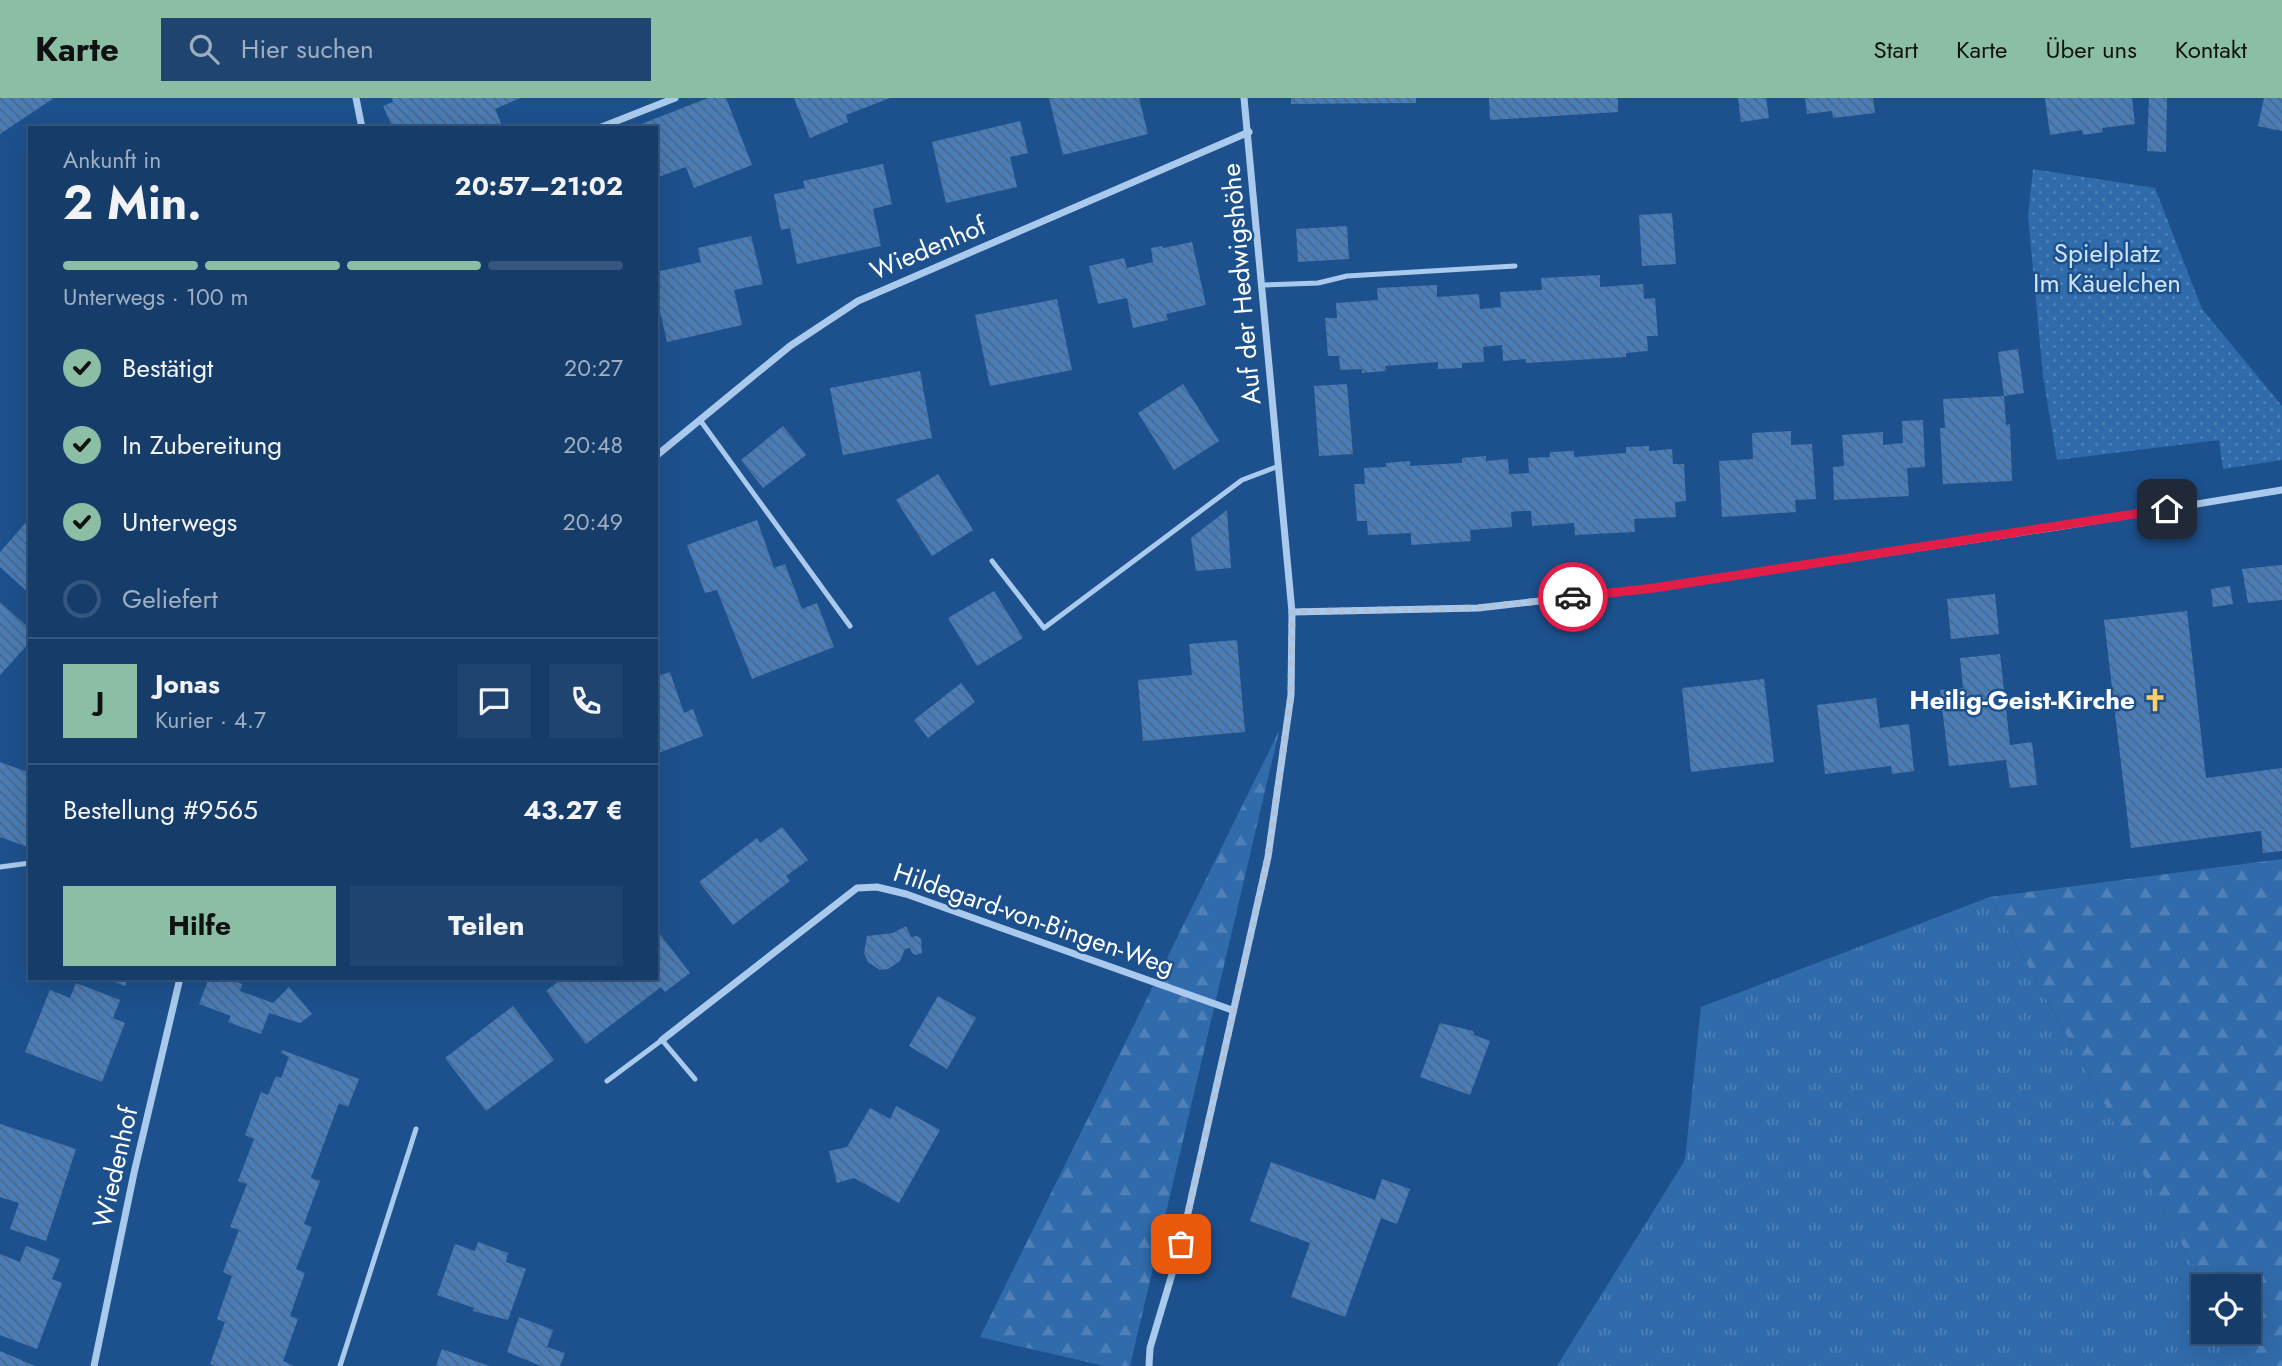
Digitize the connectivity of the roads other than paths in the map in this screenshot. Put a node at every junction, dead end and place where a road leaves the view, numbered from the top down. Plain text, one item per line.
1 (356, 98) edge
2 (675, 98) edge
3 (1244, 98) edge
4 (362, 126) edge
5 (604, 126) edge
6 (1249, 132) junction
7 (1516, 266) dead end
8 (1263, 285) junction
9 (700, 420) junction
10 (658, 454) edge
11 (1279, 467) junction
12 (2282, 490) edge
13 (992, 561) dead end
14 (1292, 612) junction
15 (850, 626) dead end
16 (28, 863) edge
17 (0, 867) edge
18 (180, 980) edge
19 (1233, 1010) junction
20 (662, 1040) junction
21 (695, 1079) dead end
22 (607, 1081) dead end
23 (416, 1129) dead end
24 (94, 1366) edge
25 (340, 1366) edge
26 (1149, 1366) edge

1 - 4 street
2 - 5 street
3 - 6 street, Auf der Hedwigshöhe
6 - 8 street, Auf der Hedwigshöhe
6 - 9 street, Wiedenhof
7 - 8 lane
8 - 11 street, Auf der Hedwigshöhe
9 - 10 street, Wiedenhof
9 - 15 lane
11 - 13 lane
11 - 14 street, Auf der Hedwigshöhe
12 - 14 street
14 - 19 street, Auf der Hedwigshöhe
16 - 17 lane
18 - 24 street, Wiedenhof
19 - 20 street, Hildegard-von-Bingen-Weg
19 - 26 street, Auf der Hedwigshöhe
20 - 21 lane
20 - 22 lane
23 - 25 lane

